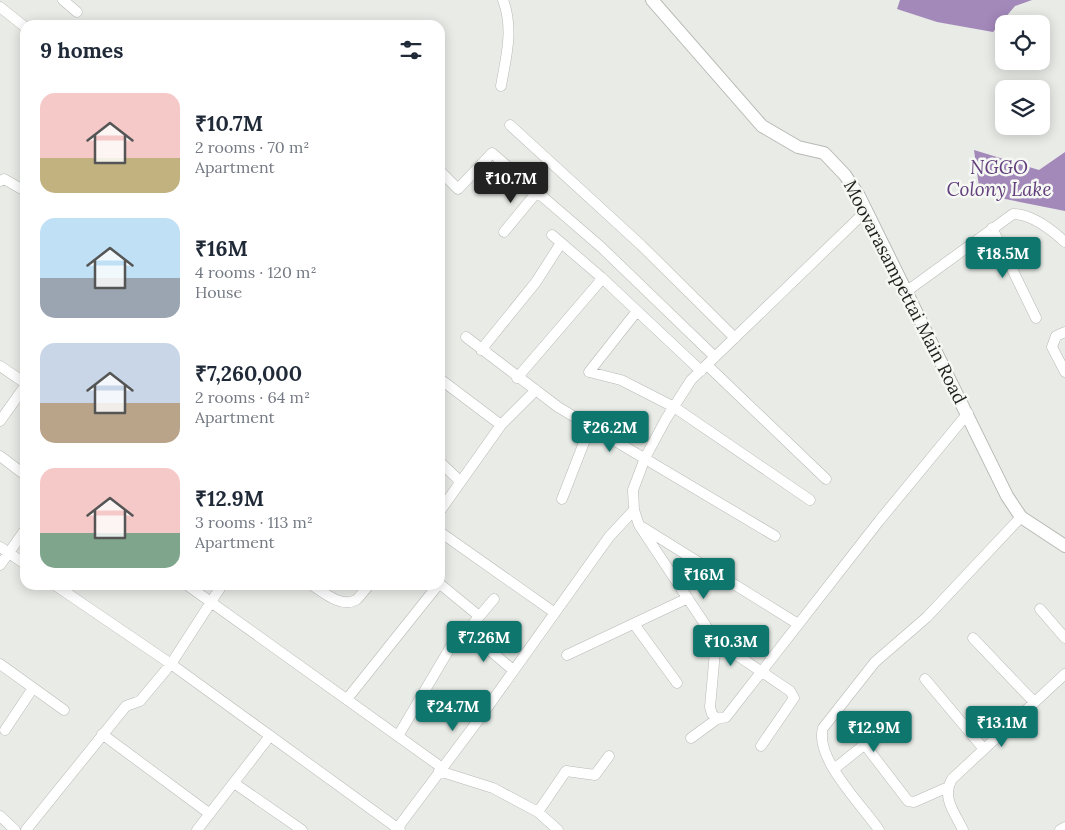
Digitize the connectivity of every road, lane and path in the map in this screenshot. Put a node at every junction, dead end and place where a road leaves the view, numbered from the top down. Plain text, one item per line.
1 (63, 0) edge
2 (503, 0) edge
3 (652, 0) edge
4 (0, 7) edge
5 (77, 12) dead end
6 (20, 23) edge
7 (501, 86) dead end
8 (510, 125) dead end
9 (445, 176) edge
10 (0, 181) edge
11 (20, 188) edge
12 (537, 192) junction
13 (866, 211) junction
14 (992, 228) junction
15 (504, 232) dead end
16 (552, 235) dead end
17 (1065, 242) edge
18 (561, 243) junction
19 (602, 278) junction
20 (906, 291) junction
21 (637, 311) junction
22 (1036, 318) dead end
23 (1065, 332) edge
24 (466, 337) dead end
25 (735, 338) junction
26 (482, 350) junction
27 (715, 357) junction
28 (0, 366) edge
29 (704, 368) junction
30 (1065, 372) edge
31 (517, 378) junction
32 (20, 381) edge
33 (445, 382) edge
34 (536, 390) junction
35 (20, 392) edge
36 (674, 407) junction
37 (968, 413) junction
38 (0, 421) edge
39 (502, 425) junction
40 (590, 428) junction
41 (0, 456) edge
42 (645, 458) junction
43 (445, 467) edge
44 (20, 471) edge
45 (826, 479) dead end
46 (460, 481) junction
47 (562, 499) dead end
48 (810, 500) dead end
49 (445, 503) edge
50 (634, 510) junction
51 (1021, 518) junction
52 (639, 525) junction
53 (20, 535) edge
54 (445, 536) edge
55 (775, 536) dead end
56 (1065, 546) edge
57 (4, 550) edge
58 (20, 561) edge
59 (0, 565) edge
60 (62, 590) edge
61 (194, 590) edge
62 (219, 590) edge
63 (320, 590) edge
64 (363, 590) edge
65 (435, 590) edge
66 (445, 590) edge
67 (688, 598) junction
68 (494, 599) dead end
69 (211, 602) junction
70 (1040, 609) dead end
71 (555, 613) junction
72 (479, 616) junction
73 (634, 624) junction
74 (798, 624) junction
75 (467, 631) junction
76 (973, 638) dead end
77 (1065, 638) edge
78 (716, 642) junction
79 (567, 655) dead end
80 (0, 664) edge
81 (171, 664) junction
82 (513, 670) junction
83 (760, 672) junction
84 (1065, 674) edge
85 (926, 679) dead end
86 (677, 682) dead end
87 (33, 688) junction
88 (347, 699) junction
89 (1034, 702) junction
90 (64, 710) dead end
91 (899, 717) dead end
92 (717, 719) junction
93 (5, 730) dead end
94 (102, 734) junction
95 (270, 736) junction
96 (398, 736) junction
97 (691, 738) dead end
98 (865, 744) junction
99 (761, 746) dead end
100 (983, 748) junction
101 (609, 756) dead end
102 (440, 769) junction
103 (834, 769) junction
104 (234, 783) junction
105 (946, 788) junction
106 (538, 812) junction
107 (210, 814) junction
108 (0, 816) edge
109 (1065, 826) edge
110 (398, 829) edge
111 (15, 830) edge
112 (26, 830) edge
113 (197, 830) edge
114 (302, 830) edge
115 (558, 830) edge
116 (879, 830) edge
117 (963, 830) edge
118 (1060, 830) edge

1 - 5 street
2 - 7 street
3 - 13 street, Moovarasampettai Main Road
4 - 6 street
8 - 25 street
9 - 12 street
10 - 11 street
12 - 15 street
12 - 27 street
13 - 20 street, Moovarasampettai Main Road
13 - 25 street
14 - 17 street
14 - 20 street
14 - 22 street
16 - 18 street
18 - 19 street
18 - 26 street
19 - 21 street
19 - 31 street
20 - 37 street, Moovarasampettai Main Road
21 - 29 street
21 - 36 street
23 - 30 street
24 - 26 street
25 - 27 street
26 - 31 street
27 - 29 street
28 - 32 street
29 - 36 street
29 - 45 street
31 - 34 street
33 - 39 street
34 - 39 street
34 - 40 street
35 - 38 street
36 - 42 street
36 - 48 street
37 - 51 street, Moovarasampettai Main Road
37 - 74 street
39 - 46 street
40 - 42 street
40 - 47 street
41 - 44 street
42 - 50 street
42 - 55 street
43 - 46 street
46 - 49 street
50 - 52 street
50 - 71 street
51 - 56 street, Moovarasampettai Main Road
51 - 103 street
52 - 67 street
52 - 74 street
53 - 57 street
54 - 71 street
57 - 58 street
57 - 59 street
60 - 81 street
61 - 69 street
62 - 69 street
63 - 64 street
65 - 88 street
66 - 72 street
67 - 73 street
67 - 78 street
68 - 72 street
69 - 81 street
69 - 88 street
70 - 77 street
71 - 82 street
72 - 75 street
73 - 79 street
73 - 86 street
74 - 83 street
75 - 82 street
75 - 96 street
76 - 89 street
78 - 83 street
78 - 92 street
80 - 87 street
81 - 94 street
81 - 95 street
82 - 102 street
83 - 92 street
83 - 99 street
84 - 89 street
85 - 100 street
87 - 90 street
87 - 93 street
88 - 96 street
89 - 100 street
91 - 98 street
92 - 97 street
94 - 107 street
94 - 112 street
95 - 104 street
95 - 110 street
96 - 102 street
98 - 103 street
98 - 105 street
100 - 105 street
101 - 106 street
102 - 106 street
102 - 110 street
103 - 116 street
104 - 107 street
104 - 114 street
105 - 117 street
106 - 115 street
107 - 113 street
108 - 111 street
109 - 118 street

